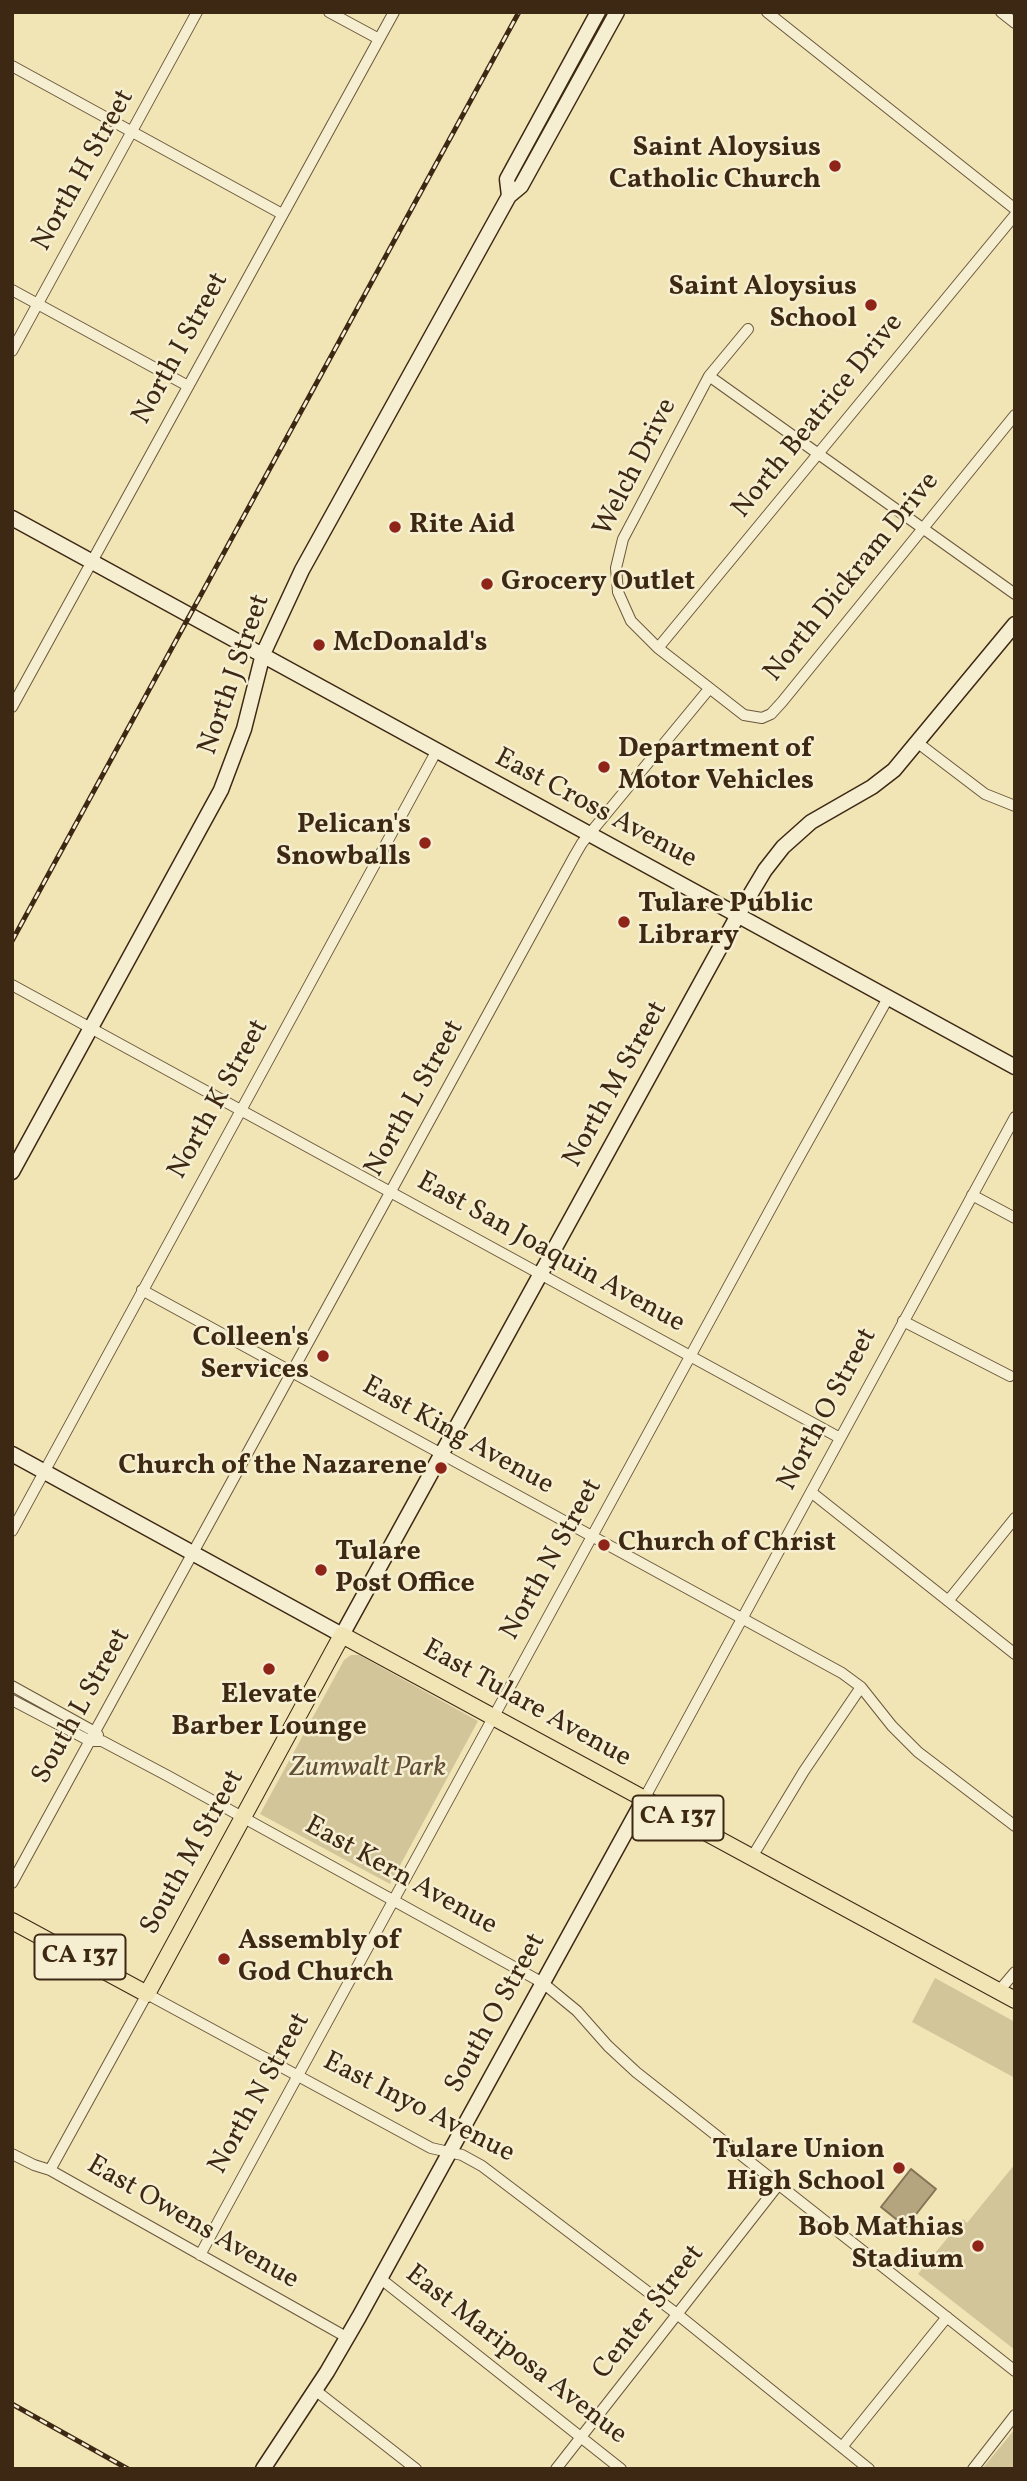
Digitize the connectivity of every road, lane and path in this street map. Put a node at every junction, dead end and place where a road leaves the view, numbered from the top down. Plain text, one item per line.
1 (197, 12) edge
2 (329, 12) edge
3 (394, 12) edge
4 (598, 12) edge
5 (617, 12) edge
6 (767, 12) edge
7 (789, 12) edge
8 (1001, 12) edge
9 (780, 23) junction
10 (1015, 23) edge
11 (379, 39) junction
12 (12, 66) edge
13 (132, 131) junction
14 (509, 196) junction
15 (1015, 209) edge
16 (282, 214) junction
17 (1015, 215) edge
18 (12, 290) edge
19 (38, 304) junction
20 (748, 329) dead end
21 (12, 351) edge
22 (709, 376) junction
23 (188, 386) junction
24 (1015, 415) edge
25 (818, 453) junction
26 (12, 518) edge
27 (923, 528) junction
28 (91, 562) junction
29 (1015, 594) edge
30 (1015, 624) edge
31 (658, 648) junction
32 (263, 654) junction
33 (709, 690) junction
34 (12, 707) edge
35 (918, 743) junction
36 (436, 752) junction
37 (1015, 806) edge
38 (589, 835) junction
39 (738, 915) junction
40 (12, 985) edge
41 (888, 998) junction
42 (91, 1029) junction
43 (1015, 1067) edge
44 (240, 1111) junction
45 (1015, 1117) edge
46 (12, 1172) edge
47 (390, 1192) junction
48 (972, 1195) junction
49 (1015, 1218) edge
50 (540, 1274) junction
51 (142, 1290) junction
52 (903, 1321) junction
53 (690, 1357) junction
54 (292, 1372) junction
55 (1010, 1376) dead end
56 (840, 1438) junction
57 (12, 1454) edge
58 (442, 1454) junction
59 (45, 1472) junction
60 (811, 1493) junction
61 (1015, 1518) edge
62 (12, 1531) edge
63 (592, 1536) junction
64 (195, 1553) junction
65 (948, 1601) junction
66 (743, 1618) junction
67 (342, 1634) junction
68 (1015, 1654) edge
69 (12, 1686) edge
70 (861, 1686) junction
71 (12, 1700) edge
72 (494, 1716) junction
73 (93, 1737) junction
74 (644, 1799) junction
75 (243, 1817) junction
76 (1015, 1826) edge
77 (751, 1857) junction
78 (12, 1884) edge
79 (394, 1900) junction
80 (12, 1921) edge
81 (1015, 1972) edge
82 (543, 1983) junction
83 (998, 1992) junction
84 (147, 1994) junction
85 (1015, 2000) edge
86 (296, 2076) junction
87 (12, 2154) edge
88 (449, 2154) junction
89 (50, 2169) junction
90 (779, 2184) junction
91 (200, 2255) junction
92 (381, 2280) junction
93 (677, 2315) junction
94 (947, 2317) junction
95 (348, 2338) junction
96 (1015, 2371) edge
97 (315, 2390) junction
98 (1015, 2415) edge
99 (581, 2437) junction
100 (842, 2447) junction
101 (263, 2469) edge
102 (416, 2469) edge
103 (555, 2469) edge
104 (621, 2469) edge
105 (869, 2469) edge
106 (973, 2469) edge

1 - 13 street, North H Street
2 - 11 street
3 - 11 street, North I Street
4 - 14 main road, North J Street
5 - 14 main road, North J Street
6 - 9 street
7 - 9 street
8 - 10 street
9 - 15 street
11 - 16 street, North I Street
12 - 13 street
13 - 16 street
13 - 19 street, North H Street
14 - 32 main road, North J Street
16 - 23 street, North I Street
17 - 25 street, North Beatrice Drive
18 - 19 street
19 - 21 street, North H Street
19 - 23 street
20 - 22 street, Welch Drive
22 - 25 street
22 - 31 street, Welch Drive
23 - 28 street, North I Street
24 - 27 street, North Dickram Drive
25 - 27 street
25 - 31 street, North Beatrice Drive
26 - 28 main road, East Cross Avenue
27 - 29 street
27 - 33 street, North Dickram Drive
28 - 32 main road, East Cross Avenue
28 - 34 street, North I Street
30 - 35 main road, North M Street
31 - 33 street, Welch Drive
32 - 36 main road, East Cross Avenue
32 - 42 main road, North J Street
33 - 38 street, North L Street
35 - 37 street
35 - 39 main road, North M Street
36 - 38 main road, East Cross Avenue
36 - 44 street, North K Street
38 - 39 main road, East Cross Avenue
38 - 47 street, North L Street
39 - 41 main road, East Cross Avenue
39 - 50 main road, North M Street
40 - 42 street, East San Joaquin Avenue
41 - 43 main road, East Cross Avenue
41 - 53 street, North N Street
42 - 44 street, East San Joaquin Avenue
42 - 46 main road, North J Street
44 - 47 street, East San Joaquin Avenue
44 - 51 street, North K Street
45 - 48 street, North O Street
47 - 50 street, East San Joaquin Avenue
47 - 54 street, North L Street
48 - 49 street
48 - 52 street, North O Street
50 - 53 street, East San Joaquin Avenue
50 - 58 main road, North M Street
51 - 54 street, East King Avenue
51 - 59 street, North K Street
52 - 55 street
52 - 56 street, North O Street
53 - 56 street, East San Joaquin Avenue
53 - 63 street, North N Street
54 - 58 street, East King Avenue
54 - 64 street, North L Street
56 - 60 street, North O Street
57 - 59 main road, East Tulare Avenue
58 - 63 street, East King Avenue
58 - 67 main road, North M Street
59 - 62 street, North K Street
59 - 64 main road, East Tulare Avenue
60 - 65 street
60 - 66 street, North O Street
61 - 65 street
63 - 66 street, East King Avenue
63 - 72 street, North N Street
64 - 67 main road, East Tulare Avenue
64 - 73 street, South L Street
65 - 68 street
66 - 70 street, East King Avenue
66 - 74 street, North O Street
67 - 72 main road, East Tulare Avenue / CA 137
67 - 75 main road, South M Street / CA 137
69 - 73 street, East Kern Avenue
70 - 76 street, East King Avenue
70 - 77 street
71 - 73 street, East Kern Avenue
72 - 74 main road, East Tulare Avenue / CA 137
72 - 79 street, North N Street
73 - 75 street, East Kern Avenue
73 - 78 street, South L Street
74 - 77 main road, East Tulare Avenue / CA 137
74 - 82 main road, South O Street
75 - 79 street, East Kern Avenue
75 - 84 main road, South M Street / CA 137
77 - 83 main road, East Tulare Avenue / CA 137
79 - 82 street, East Kern Avenue
79 - 86 street, North N Street
80 - 84 main road, East Inyo Avenue / CA 137
81 - 83 street
82 - 88 main road, South O Street
82 - 90 street, East Kern Avenue
83 - 85 main road, East Tulare Avenue / CA 137
84 - 86 street, East Inyo Avenue
84 - 89 street, South M Street
86 - 88 street, East Inyo Avenue
86 - 91 street, North N Street
87 - 89 street, East Owens Avenue
88 - 92 main road, South O Street
88 - 93 street, East Inyo Avenue
89 - 91 street, East Owens Avenue
90 - 93 street, Center Street
90 - 94 street, East Kern Avenue
91 - 95 street, East Owens Avenue
92 - 95 main road, South O Street
92 - 99 street, East Mariposa Avenue
93 - 99 street, Center Street
93 - 100 street, East Inyo Avenue
94 - 96 street, East Kern Avenue
94 - 100 street
95 - 97 main road, South O Street
97 - 101 main road, South O Street
97 - 102 street
98 - 106 street
99 - 103 street, Center Street
99 - 104 street, East Mariposa Avenue
100 - 105 street, East Inyo Avenue

